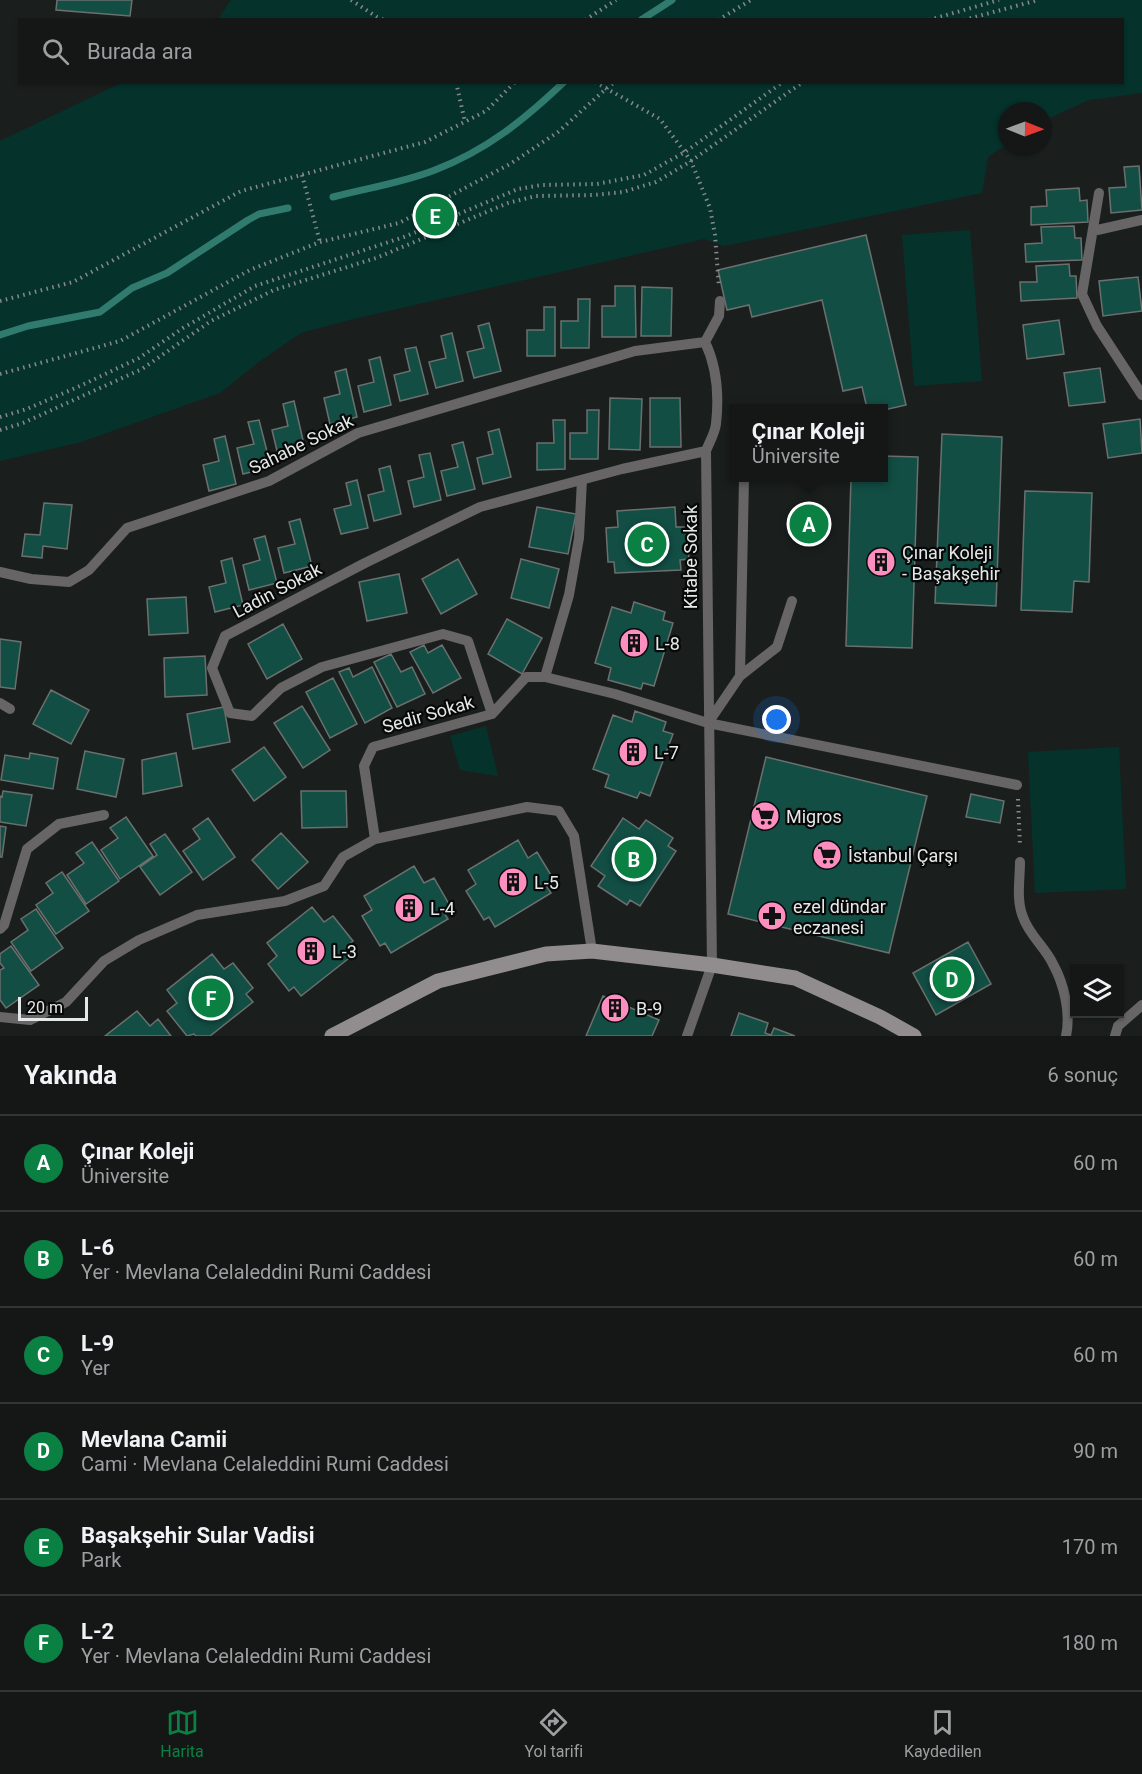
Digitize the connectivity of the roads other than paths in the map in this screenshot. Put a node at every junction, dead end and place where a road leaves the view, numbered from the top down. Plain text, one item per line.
1 (1099, 193) dead end
2 (1142, 219) edge
3 (1093, 231) junction
4 (720, 301) road end
5 (705, 342) junction
6 (1142, 395) edge
7 (706, 451) junction
8 (582, 480) junction
9 (744, 482) edge
10 (0, 572) edge
11 (792, 601) dead end
12 (740, 676) junction
13 (545, 677) junction
14 (492, 714) junction
15 (708, 723) junction
16 (1017, 785) road end
17 (104, 815) dead end
18 (375, 839) junction
19 (1020, 861) road end
20 (1, 925) edge
21 (592, 951) junction
22 (712, 965) junction
23 (1142, 1005) edge
24 (0, 1017) edge
25 (332, 1036) edge
26 (687, 1036) edge
27 (914, 1036) edge
28 (1066, 1036) edge
29 (1115, 1036) edge

1 - 3 lane
2 - 3 lane
3 - 6 lane
4 - 5 lane
5 - 7 lane, Kitabe Sokak
5 - 10 lane, Sahabe Sokak
7 - 8 lane, Ladin Sokak
7 - 15 lane, Kitabe Sokak
8 - 13 lane
8 - 14 lane, Ladin Sokak
9 - 12 lane
11 - 12 lane
12 - 15 lane
13 - 14 lane, Sedir Sokak
13 - 15 lane
14 - 18 lane, Sedir Sokak
15 - 16 lane
15 - 22 lane, Kitabe Sokak
17 - 20 lane
18 - 21 lane
18 - 24 lane
19 - 28 lane
21 - 22 street
21 - 25 street
22 - 26 lane
22 - 27 street
23 - 29 lane

